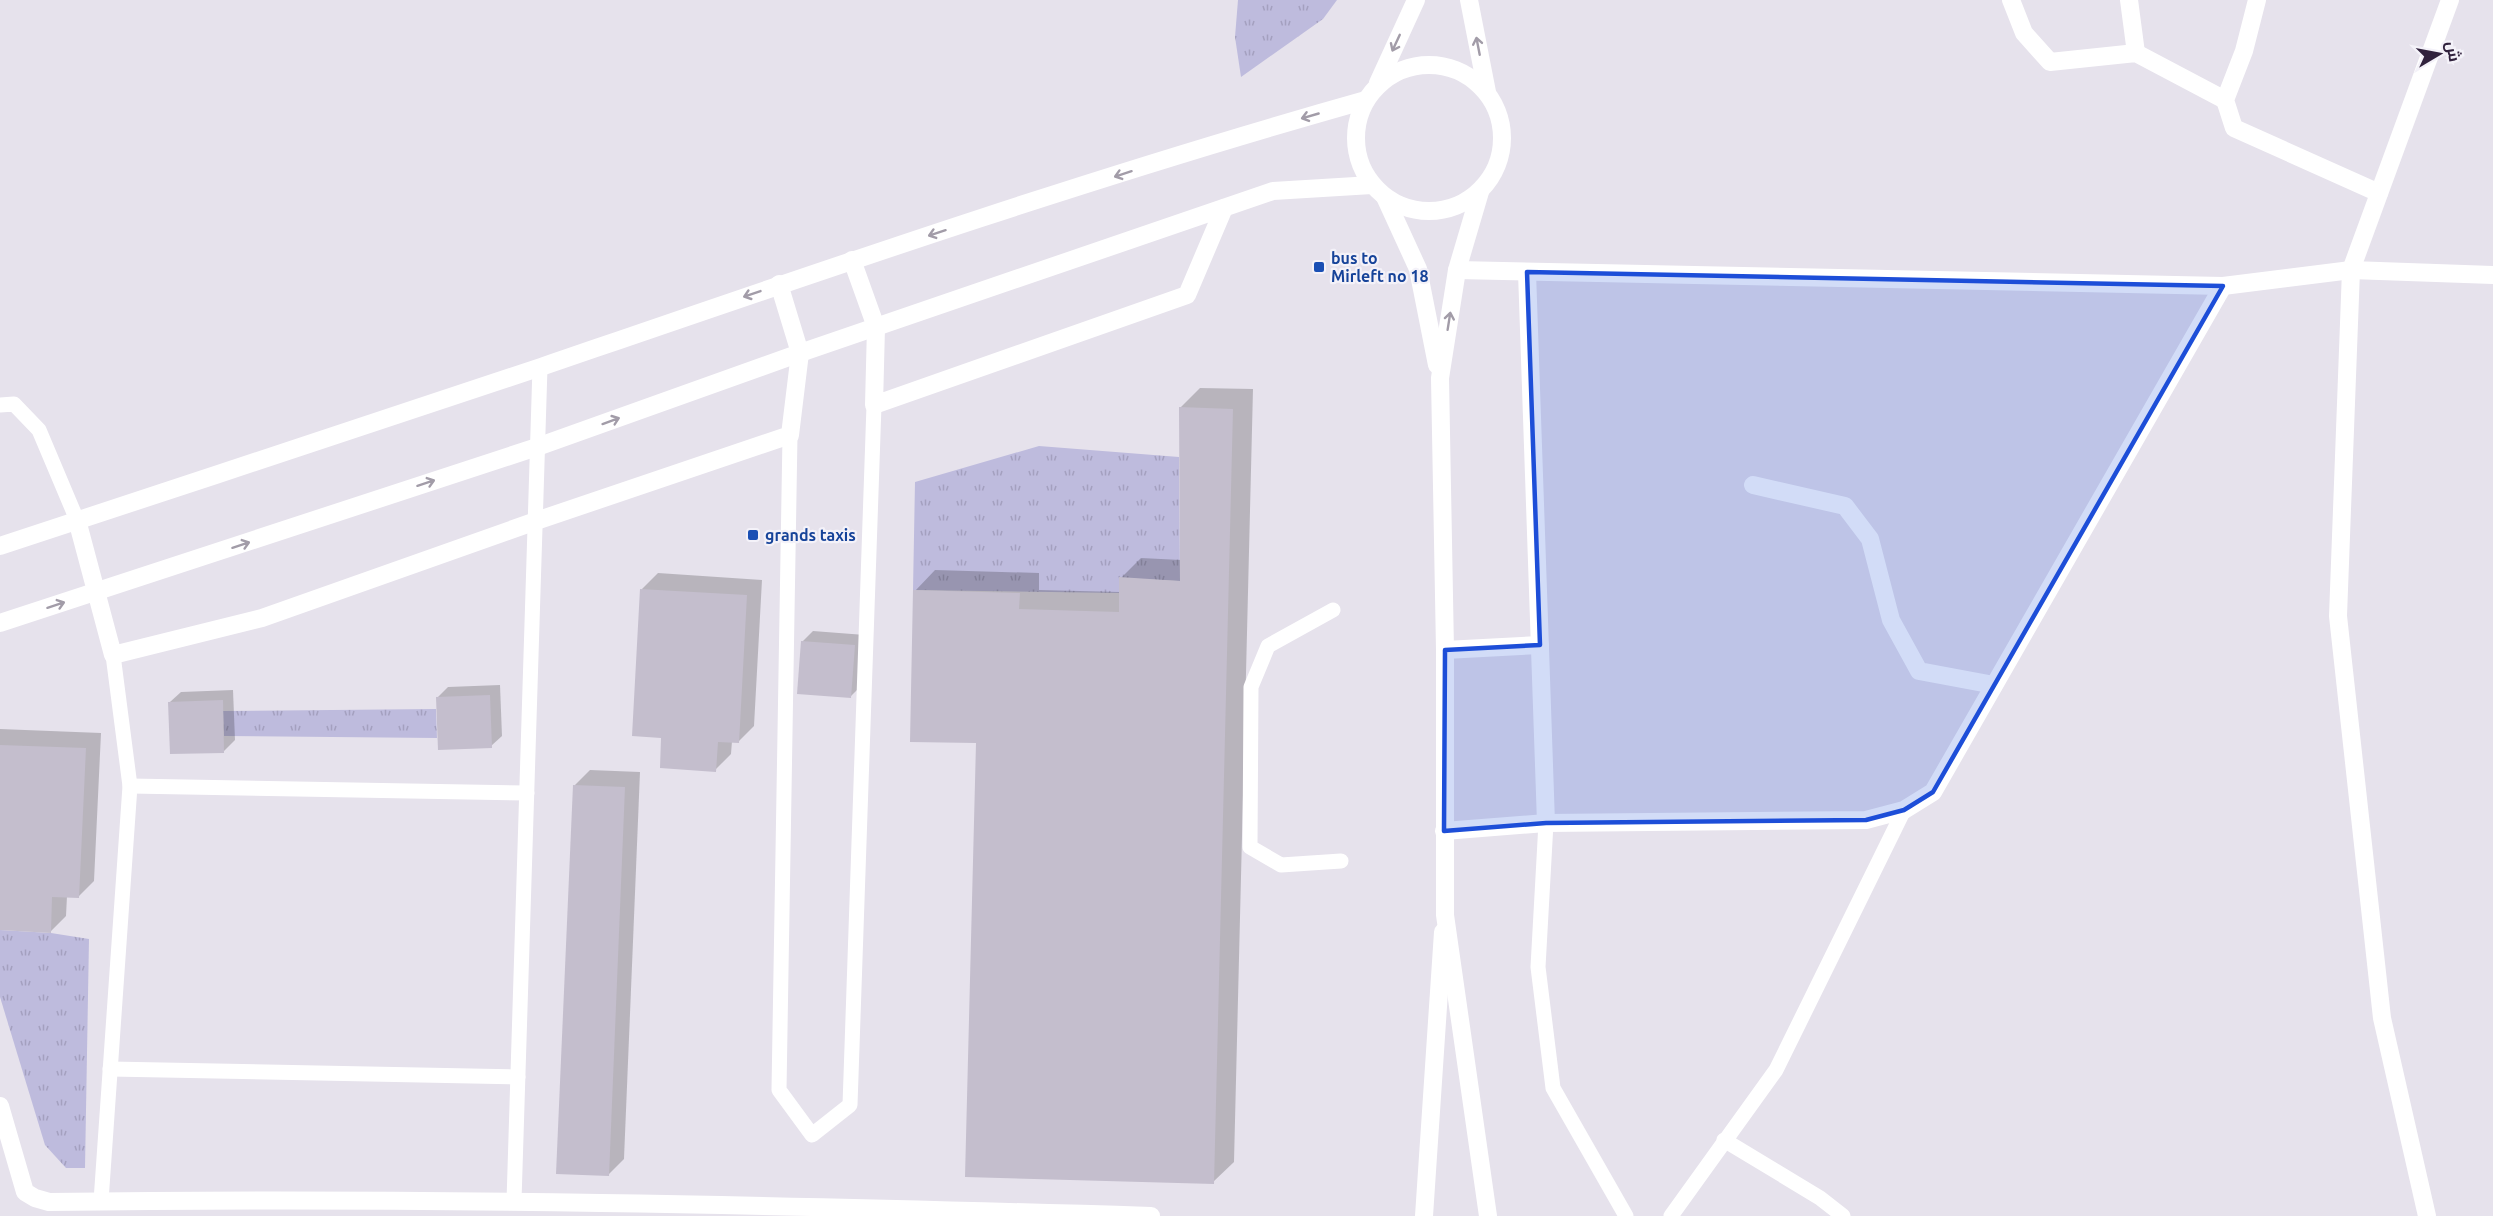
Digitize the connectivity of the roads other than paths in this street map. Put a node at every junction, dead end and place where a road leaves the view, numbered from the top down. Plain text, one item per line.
1 (1416, 0) edge
2 (1469, 0) edge
3 (2011, 0) edge
4 (2130, 0) edge
5 (2257, 0) edge
6 (2450, 0) edge
7 (2136, 53) junction
8 (1377, 85) junction
9 (1487, 92) junction
10 (1366, 100) junction
11 (2225, 100) junction
12 (1378, 191) junction
13 (1480, 192) junction
14 (2379, 193) junction
15 (1224, 208) junction
16 (852, 260) junction
17 (1457, 270) junction
18 (2351, 270) junction
19 (1527, 272) junction
20 (2493, 275) edge
21 (779, 284) junction
22 (2223, 286) junction
23 (876, 327) junction
24 (800, 353) junction
25 (540, 367) junction
26 (1440, 378) junction
27 (0, 405) edge
28 (874, 405) junction
29 (790, 435) junction
30 (537, 447) junction
31 (1754, 485) dead end
32 (77, 520) junction
33 (536, 521) junction
34 (0, 546) edge
35 (98, 592) junction
36 (1333, 610) dead end
37 (0, 623) edge
38 (1540, 645) junction
39 (1445, 650) junction
40 (113, 655) junction
41 (1994, 685) junction
42 (130, 786) junction
43 (527, 793) junction
44 (1904, 810) junction
45 (1546, 823) junction
46 (1444, 831) junction
47 (1341, 861) dead end
48 (1445, 915) junction
49 (110, 1069) junction
50 (518, 1077) junction
51 (0, 1106) edge
52 (1724, 1140) junction
53 (101, 1201) junction
54 (514, 1201) junction
55 (1151, 1216) edge
56 (1425, 1216) edge
57 (1488, 1216) edge
58 (1626, 1216) edge
59 (1671, 1216) edge
60 (1842, 1216) edge
61 (2427, 1216) edge

1 -> 8 street
9 -> 2 street
3 - 7 street
4 - 7 street
5 - 11 street
6 - 14 street
7 - 11 street
8 - 9 street
8 - 10 street
9 - 13 street
10 - 12 street
10 -> 16 street
11 - 14 street
12 - 13 street
12 - 15 street
12 - 26 street
13 - 17 street
14 - 18 street
15 - 23 street
15 - 28 street
16 - 21 street
16 - 23 street
17 - 19 street
26 -> 17 street
18 - 20 street
18 - 22 street
18 - 61 street
19 - 22 street
19 - 38 street
21 - 24 street
21 -> 25 street
22 - 41 street
23 - 24 street
23 - 28 street
24 - 29 street
30 -> 24 street
25 - 30 lane
25 - 32 street
26 - 39 street
27 - 32 lane
28 - 29 lane
29 - 33 street
30 - 33 lane
35 -> 30 street
31 - 41 street
32 - 34 street
32 - 35 street
33 - 40 street
33 - 43 lane
37 -> 35 street
35 - 40 street
36 - 47 lane
38 - 39 street
38 - 45 street
39 - 46 street
40 - 42 lane
41 - 44 street
42 - 43 lane
42 - 49 lane
43 - 50 lane
44 - 45 street
44 - 52 lane
45 - 46 street
45 - 58 lane
46 - 48 street
48 - 56 street
48 - 57 street
49 - 50 lane
49 - 53 lane
50 - 54 lane
51 - 53 street
52 - 59 lane
52 - 60 lane
53 - 54 street
54 - 55 street

